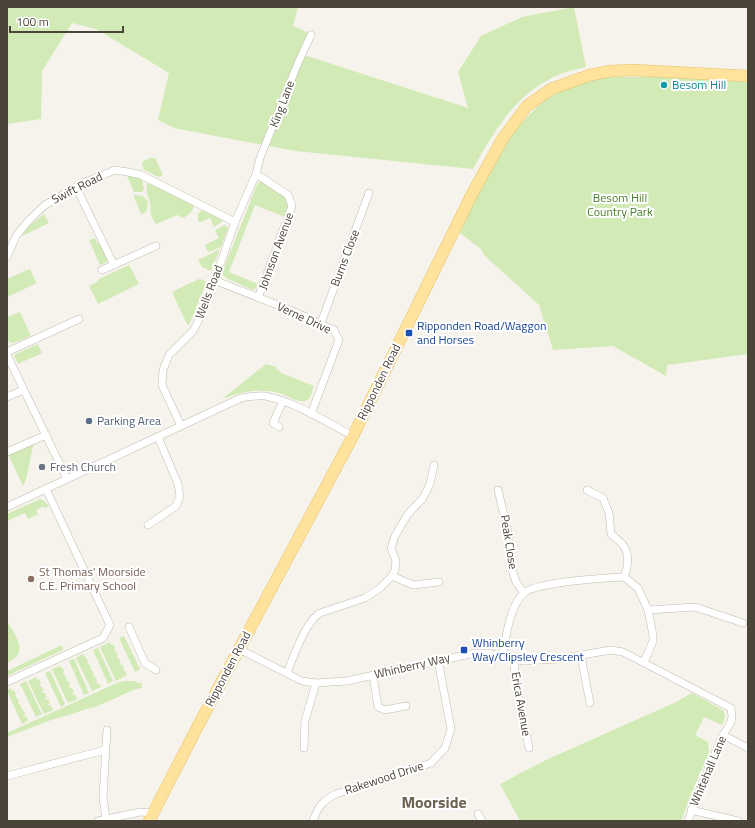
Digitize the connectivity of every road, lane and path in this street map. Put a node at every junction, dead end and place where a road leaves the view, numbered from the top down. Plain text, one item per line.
1 (311, 35) dead end
2 (748, 76) edge
3 (256, 174) junction
4 (76, 187) junction
5 (369, 193) dead end
6 (235, 222) junction
7 (156, 246) dead end
8 (7, 257) edge
9 (114, 265) junction
10 (102, 270) dead end
11 (214, 280) junction
12 (258, 298) junction
13 (79, 319) dead end
14 (320, 323) junction
15 (7, 353) edge
16 (24, 390) junction
17 (7, 397) edge
18 (283, 401) junction
19 (312, 414) junction
20 (181, 426) junction
21 (279, 427) dead end
22 (46, 435) junction
23 (158, 436) junction
24 (353, 436) junction
25 (7, 452) edge
26 (434, 465) dead end
27 (67, 478) junction
28 (46, 490) junction
29 (498, 490) dead end
30 (587, 490) dead end
31 (7, 507) edge
32 (148, 525) dead end
33 (392, 576) junction
34 (624, 577) junction
35 (439, 582) dead end
36 (524, 593) junction
37 (648, 610) junction
38 (743, 623) dead end
39 (129, 627) dead end
40 (239, 649) junction
41 (581, 656) junction
42 (502, 657) junction
43 (438, 660) junction
44 (515, 660) junction
45 (644, 662) junction
46 (156, 670) dead end
47 (287, 673) junction
48 (373, 675) junction
49 (7, 682) edge
50 (316, 683) junction
51 (590, 703) dead end
52 (406, 706) dead end
53 (731, 722) joint
54 (107, 730) dead end
55 (723, 735) junction
56 (304, 748) dead end
57 (529, 748) dead end
58 (748, 748) edge
59 (105, 750) junction
60 (7, 776) edge
61 (691, 810) junction
62 (478, 814) dead end
63 (151, 817) edge
64 (106, 819) junction
65 (98, 821) edge
66 (313, 821) edge
67 (482, 821) edge
68 (688, 821) edge
69 (738, 821) edge

1 - 3 street, King Lane
2 - 24 main road, Ripponden Road
3 - 6 street, Wells Road
3 - 12 street, Johnson Avenue
4 - 6 street, Swift Road
4 - 8 street, Swift Road
4 - 9 street
5 - 14 street, Burns Close
6 - 11 street, Wells Road
7 - 9 street
9 - 10 street
11 - 12 street, Verne Drive
11 - 20 street, Wells Road
12 - 14 street, Verne Drive
13 - 15 street
14 - 19 street, Verne Drive
15 - 16 street
16 - 17 street
16 - 22 street
18 - 19 street
18 - 20 street
18 - 21 street
19 - 24 street
20 - 23 street
22 - 25 street
22 - 27 street
23 - 27 street
23 - 32 street
24 - 40 main road, Ripponden Road
26 - 33 street
27 - 28 street
28 - 31 street
28 - 49 street
29 - 36 street, Peak Close
30 - 34 street
33 - 35 street
33 - 47 street
34 - 36 street
34 - 37 street
36 - 42 street
37 - 38 street
37 - 45 street
39 - 46 street
40 - 47 street, Whinberry Way
40 - 63 main road, Ripponden Road
41 - 44 street, Whinberry Way
41 - 45 street, Whinberry Way
41 - 51 street
42 - 43 street, Whinberry Way
42 - 44 street, Whinberry Way
43 - 48 street, Whinberry Way
43 - 66 street, Rakewood Drive
44 - 57 street, Erica Avenue
45 - 53 street, Whinberry Way
47 - 50 street, Whinberry Way
48 - 50 street, Whinberry Way
48 - 52 street
50 - 56 street
53 - 55 street, Whitehall Lane
54 - 59 street
55 - 58 street
55 - 61 street, Whitehall Lane
59 - 60 street
59 - 64 street
61 - 68 street, Whitehall Lane
61 - 69 street
62 - 67 street
63 - 64 street
64 - 65 street

